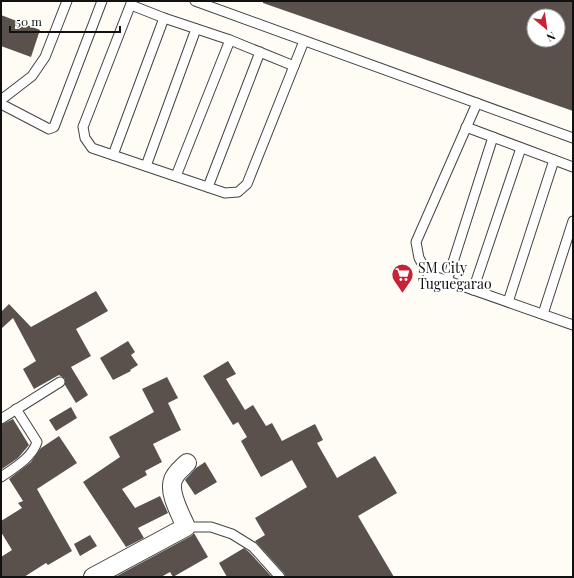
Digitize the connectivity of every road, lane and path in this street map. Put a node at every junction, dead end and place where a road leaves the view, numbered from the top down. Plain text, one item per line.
1 (67, 1) edge
2 (102, 1) edge
3 (195, 1) edge
4 (131, 3) edge
5 (164, 18) junction
6 (196, 29) junction
7 (230, 40) junction
8 (304, 41) junction
9 (260, 52) junction
10 (294, 66) junction
11 (1, 100) edge
12 (476, 103) junction
13 (1, 104) edge
14 (466, 127) junction
15 (493, 138) junction
16 (573, 138) edge
17 (521, 148) junction
18 (113, 155) junction
19 (554, 160) junction
20 (146, 166) junction
21 (573, 167) edge
22 (176, 176) junction
23 (208, 187) junction
24 (573, 221) edge
25 (447, 281) junction
26 (473, 290) junction
27 (508, 302) junction
28 (543, 314) junction
29 (573, 325) edge
30 (60, 382) dead end
31 (16, 409) junction
32 (1, 419) edge
33 (187, 463) dead end
34 (1, 477) edge
35 (186, 527) junction
36 (93, 577) edge
37 (280, 577) edge

1 - 11 lane
2 - 13 lane
3 - 8 lane
4 - 5 lane
4 - 18 lane
5 - 6 lane
5 - 18 lane
6 - 7 lane
6 - 20 lane
7 - 9 lane
7 - 22 lane
8 - 10 lane
8 - 12 lane
9 - 10 lane
9 - 23 lane
10 - 23 lane
12 - 14 lane
12 - 16 lane
14 - 15 lane
14 - 25 lane
15 - 17 lane
15 - 25 lane
17 - 19 lane
17 - 26 lane
18 - 20 lane
19 - 21 lane
19 - 27 lane
20 - 22 lane
22 - 23 lane
24 - 28 lane
25 - 26 lane
26 - 27 lane
27 - 28 lane
28 - 29 lane
30 - 31 lane
31 - 32 lane
31 - 34 lane
33 - 35 street
35 - 36 street
35 - 37 lane

